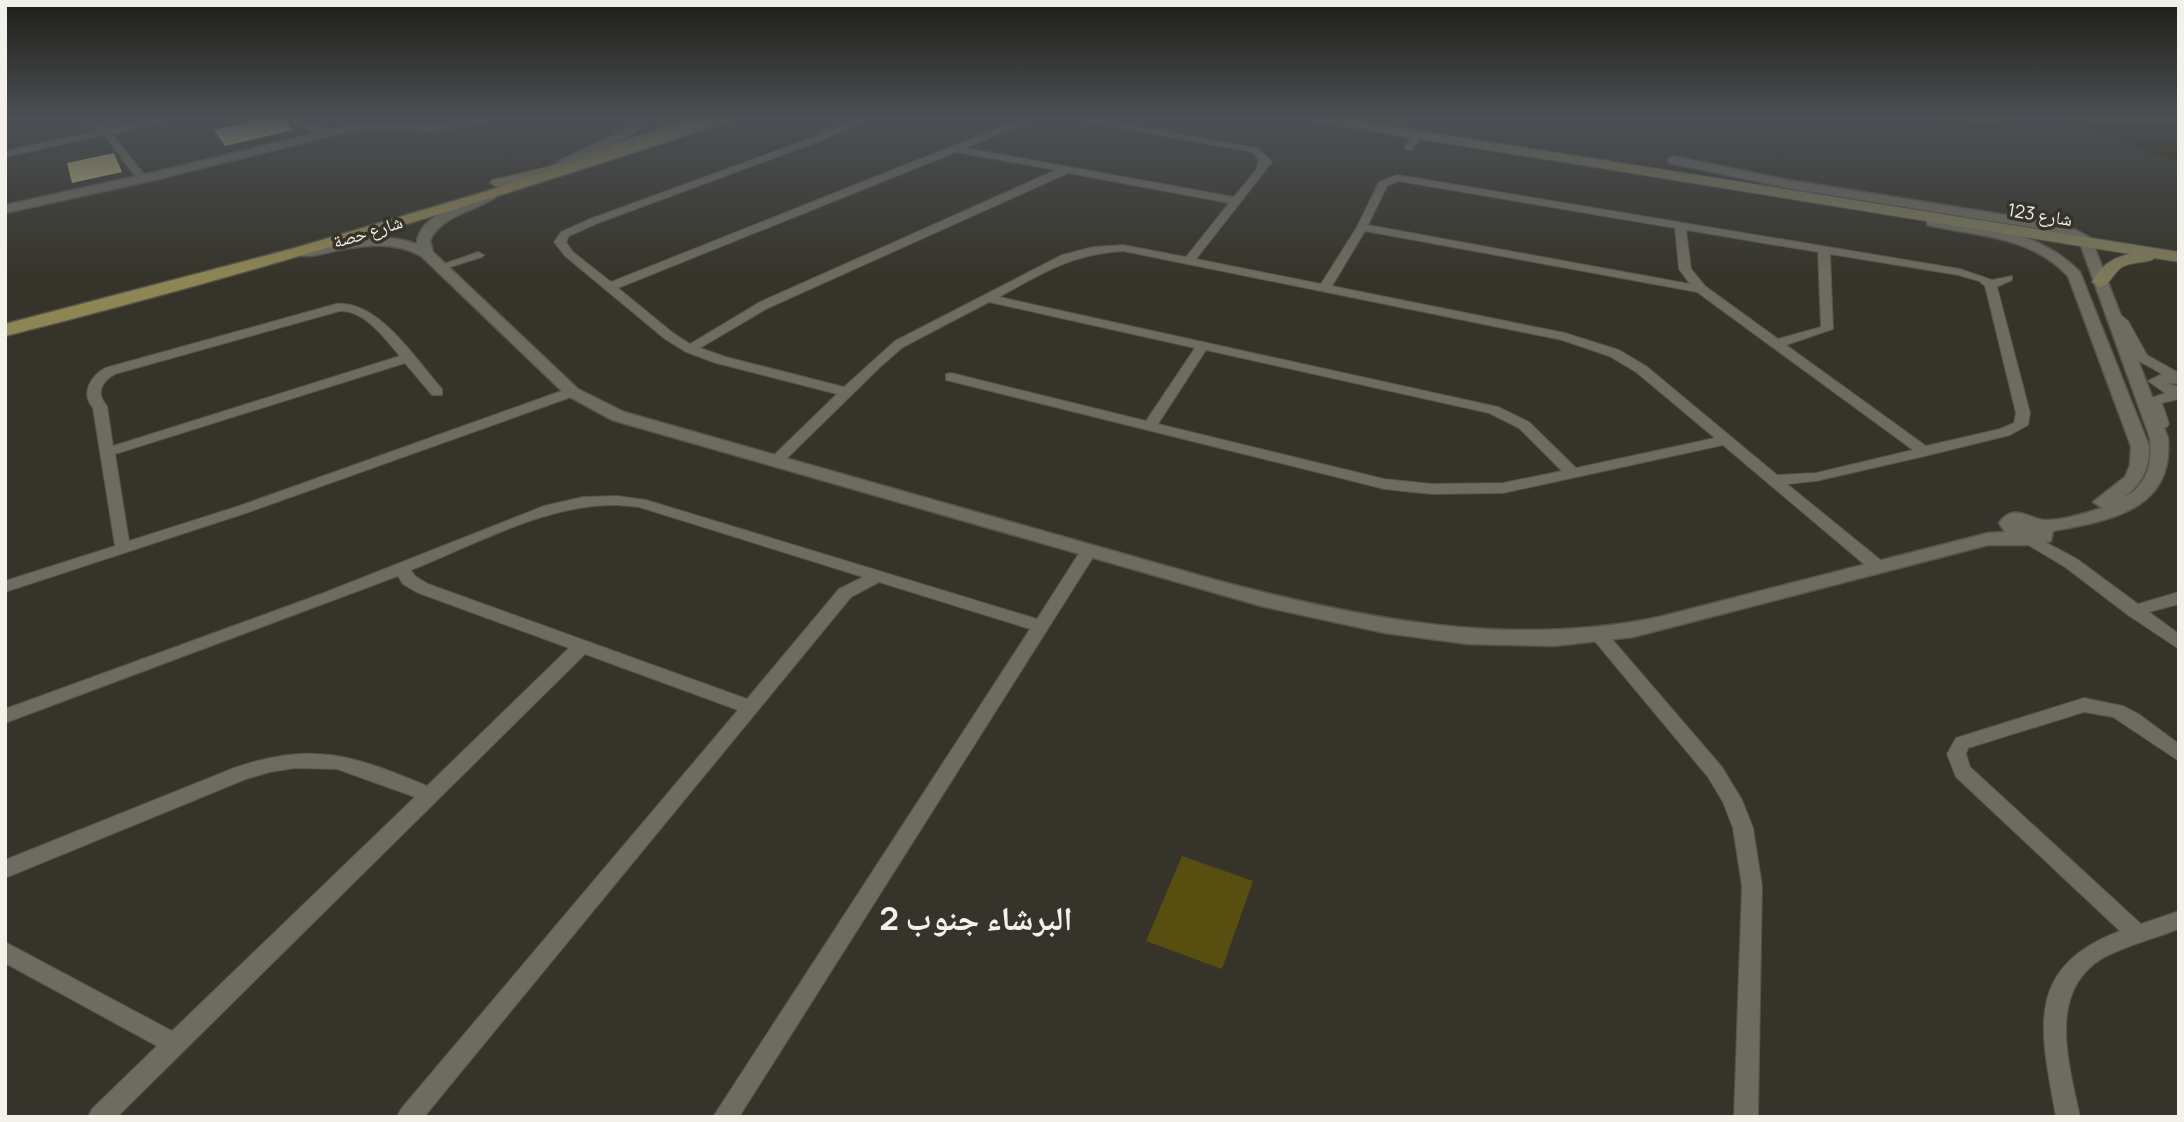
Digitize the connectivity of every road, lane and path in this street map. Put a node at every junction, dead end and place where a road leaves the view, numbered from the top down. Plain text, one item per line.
1 (136, 170) edge
2 (166, 170) edge
3 (169, 170) edge
4 (540, 170) edge
5 (551, 170) edge
6 (554, 170) edge
7 (732, 170) edge
8 (899, 170) edge
9 (1050, 170) edge
10 (1064, 170) edge
11 (1074, 170) edge
12 (1259, 170) edge
13 (1643, 170) edge
14 (1723, 170) edge
15 (1737, 170) edge
16 (141, 177) junction
17 (1035, 184) junction
18 (493, 189) junction
19 (1759, 189) junction
20 (1236, 201) junction
21 (5, 204) edge
22 (5, 209) edge
23 (1680, 225) junction
24 (1362, 228) junction
25 (2086, 241) junction
26 (2179, 242) edge
27 (1824, 249) junction
28 (301, 252) junction
29 (426, 253) junction
30 (478, 256) dead end
31 (2179, 257) edge
32 (1190, 260) junction
33 (441, 268) junction
34 (2008, 278) dead end
35 (2099, 279) junction
36 (1991, 285) junction
37 (1698, 286) junction
38 (610, 287) junction
39 (1325, 288) junction
40 (2083, 291) junction
41 (994, 295) junction
42 (2112, 312) junction
43 (5, 315) edge
44 (5, 330) edge
45 (1775, 344) junction
46 (1203, 345) junction
47 (695, 351) junction
48 (407, 358) junction
49 (951, 377) dead end
50 (2179, 380) edge
51 (437, 392) dead end
52 (572, 392) junction
53 (846, 392) junction
54 (2179, 393) edge
55 (1149, 427) junction
56 (2159, 438) junction
57 (1726, 440) junction
58 (1925, 452) junction
59 (108, 453) junction
60 (775, 461) junction
61 (1574, 474) junction
62 (1816, 477) junction
63 (1774, 480) junction
64 (1787, 491) junction
65 (2034, 531) junction
66 (1988, 539) junction
67 (122, 549) junction
68 (1089, 551) junction
69 (1877, 566) junction
70 (850, 567) junction
71 (402, 569) junction
72 (877, 576) junction
73 (5, 587) edge
74 (845, 593) junction
75 (2179, 598) edge
76 (2134, 611) junction
77 (1041, 626) junction
78 (1599, 635) junction
79 (2179, 643) edge
80 (582, 646) junction
81 (750, 707) junction
82 (5, 716) edge
83 (2179, 754) edge
84 (429, 795) junction
85 (5, 869) edge
86 (2179, 920) edge
87 (2140, 935) junction
88 (5, 952) edge
89 (175, 1044) junction
90 (100, 1117) edge
91 (409, 1117) edge
92 (725, 1117) edge
93 (1746, 1117) edge
94 (2068, 1117) edge

1 - 16 street
2 - 16 street
3 - 16 street
4 - 18 main road, شارع حصة
5 - 18 main road
6 - 18 main road, شارع حصة
7 - 38 street
8 - 38 street
9 - 17 street
10 - 17 street
11 - 20 street
12 - 20 street
13 - 19 main road, شارع 123
14 - 25 street
15 - 26 main road, شارع 123
16 - 21 street
16 - 22 street
17 - 47 street
18 - 28 main road, شارع حصة
18 - 29 street
18 - 43 main road, شارع حصة
19 - 25 main road, شارع 123
19 - 40 street
20 - 32 street
23 - 24 street
23 - 27 street
23 - 37 street
24 - 37 street
24 - 39 street
25 - 31 main road, شارع 123
25 - 35 street
27 - 36 street
27 - 45 street
28 - 29 street
28 - 44 main road, شارع حصة
29 - 33 street
30 - 33 street
31 - 35 main road
32 - 39 street
32 - 41 street
33 - 52 street
34 - 36 street
35 - 40 street
35 - 42 street
36 - 58 street
37 - 45 street
38 - 47 street
39 - 57 street
40 - 65 street
41 - 46 street
41 - 53 street
42 - 50 street
42 - 56 street
45 - 58 street
46 - 55 street
46 - 61 street
47 - 53 street
48 - 51 street
48 - 59 street
48 - 59 street
49 - 55 street
50 - 54 street
52 - 60 street
52 - 67 street
53 - 60 street
54 - 56 street
55 - 61 street
56 - 65 street
57 - 61 street
57 - 63 street
58 - 62 street
59 - 67 street
60 - 68 street
62 - 63 street
62 - 64 street
63 - 64 street
64 - 69 street
65 - 66 street
65 - 66 street
65 - 76 street
66 - 69 street
67 - 73 street
68 - 77 street
68 - 78 street
69 - 78 street
70 - 71 street
70 - 72 street
70 - 74 street
71 - 80 street
71 - 82 street
72 - 74 street
72 - 77 street
74 - 81 street
75 - 76 street
76 - 79 street
77 - 92 street
78 - 93 street
80 - 81 street
80 - 84 street
81 - 91 street
83 - 87 street
84 - 85 street
84 - 89 street
86 - 87 street
87 - 94 street
88 - 89 street
89 - 90 street

